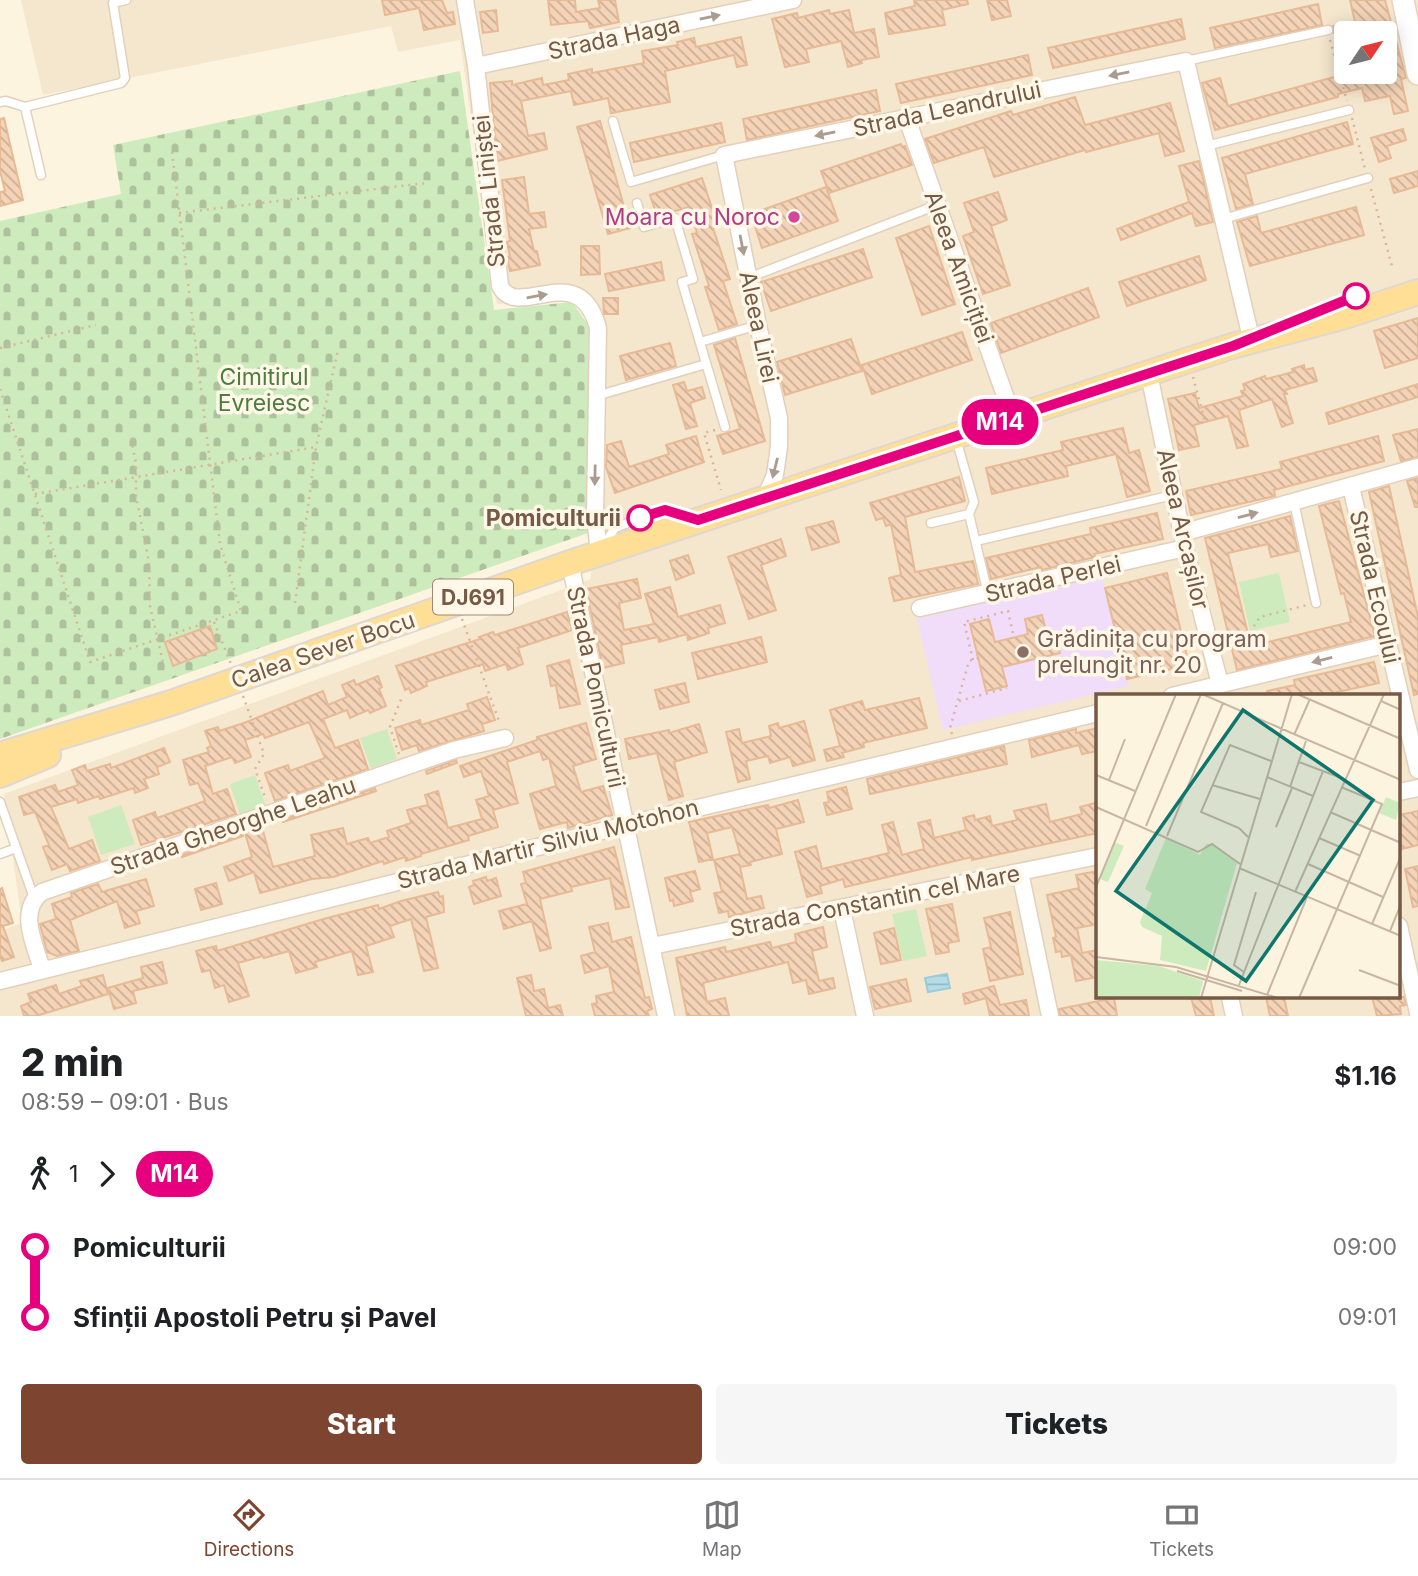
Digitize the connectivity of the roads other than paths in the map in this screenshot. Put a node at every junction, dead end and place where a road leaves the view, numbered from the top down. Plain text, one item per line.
1 (126, 0) edge
2 (465, 0) edge
3 (793, 0) edge
4 (1403, 0) edge
5 (113, 1) edge
6 (1328, 30) road end
7 (1186, 61) junction
8 (476, 66) junction
9 (1418, 74) edge
10 (0, 102) edge
11 (25, 107) junction
12 (1349, 110) road end
13 (906, 116) junction
14 (613, 121) dead end
15 (1206, 146) junction
16 (724, 155) junction
17 (41, 175) dead end
18 (1368, 178) road end
19 (637, 203) dead end
20 (937, 205) junction
21 (1223, 219) junction
22 (1418, 275) edge
23 (748, 278) junction
24 (1418, 292) edge
25 (758, 325) junction
26 (700, 342) junction
27 (1242, 342) junction
28 (706, 364) junction
29 (1149, 374) junction
30 (596, 396) junction
31 (1013, 418) junction
32 (725, 427) road end
33 (959, 449) dead end
34 (1418, 467) edge
35 (1350, 487) junction
36 (1173, 495) junction
37 (765, 498) junction
38 (1294, 502) junction
39 (969, 514) junction
40 (931, 523) dead end
41 (1184, 540) junction
42 (976, 541) junction
43 (599, 554) junction
44 (570, 563) junction
45 (988, 594) junction
46 (1316, 603) road end
47 (920, 608) dead end
48 (1388, 644) junction
49 (1220, 684) junction
50 (1180, 694) edge
51 (171, 703) junction
52 (1096, 713) edge
53 (505, 738) road end
54 (0, 755) edge
55 (1418, 769) edge
56 (0, 775) edge
57 (1418, 788) edge
58 (1400, 792) edge
59 (0, 802) edge
60 (626, 825) junction
61 (16, 848) junction
62 (0, 854) edge
63 (1096, 856) edge
64 (1020, 872) junction
65 (34, 898) junction
66 (842, 909) junction
67 (1400, 931) edge
68 (652, 946) junction
69 (42, 969) junction
70 (0, 981) edge
71 (1230, 998) edge
72 (1418, 1013) edge
73 (666, 1016) edge
74 (866, 1016) edge
75 (1050, 1016) edge
76 (1234, 1016) edge

1 - 5 lane
2 - 8 street, Strada Liniștei
8 -> 3 street, Strada Haga
4 - 9 street
5 - 11 lane
6 - 7 lane, Strada Leandrului
7 -> 13 street, Strada Leandrului
7 - 15 street
8 -> 30 street, Strada Liniștei
10 - 11 lane
11 - 17 lane
12 - 15 lane
13 -> 16 street, Strada Leandrului
13 - 20 street, Aleea Amiciției
14 - 16 lane, Strada Leandrului
15 - 21 street
16 -> 23 street, Aleea Lirei
18 - 21 lane
19 - 26 lane
20 - 23 lane
20 - 31 street, Aleea Amiciției
21 - 27 street
22 - 27 main road, Calea Sever Bocu / DJ691
23 - 25 street, Aleea Lirei
24 - 27 main road, Calea Sever Bocu / DJ691
25 - 26 lane
25 -> 37 street, Aleea Lirei
26 - 28 lane
27 - 29 main road, Calea Sever Bocu / DJ691
28 - 30 lane
28 - 32 lane
29 - 31 main road, Calea Sever Bocu / DJ691
29 - 36 street, Aleea Arcașilor
30 -> 43 street, Strada Liniștei
31 - 37 main road, Calea Sever Bocu / DJ691
33 - 39 lane
34 - 35 street, Strada Perlei
35 - 38 street, Strada Perlei
35 - 48 street, Strada Ecoului
36 - 41 street, Aleea Arcașilor
36 - 42 lane
37 - 43 main road, Calea Sever Bocu / DJ691
41 -> 38 street, Strada Perlei
38 - 46 lane
39 - 40 lane
39 - 42 lane
41 - 45 street, Strada Perlei
41 - 49 street, Aleea Arcașilor
42 - 45 lane
43 - 44 main road, Calea Sever Bocu / DJ691
44 - 51 main road, Calea Sever Bocu / DJ691
44 - 60 street, Strada Pomiculturii
45 - 47 street, Strada Perlei
48 -> 49 street
48 - 55 street, Strada Ecoului
49 - 50 street
51 - 54 main road, Calea Sever Bocu / DJ691
51 - 56 main road, Calea Sever Bocu / DJ691
52 - 60 street, Strada Martir Silviu Motohon
53 - 65 street, Strada Gheorghe Leahu
57 - 58 street
59 - 61 lane
60 - 68 street, Strada Pomiculturii
60 - 69 street, Strada Martir Silviu Motohon
61 - 62 lane
61 - 65 lane
63 - 64 street, Strada Constantin cel Mare
64 - 66 street, Strada Constantin cel Mare
64 - 75 street
65 - 69 street
66 - 68 street, Strada Constantin cel Mare
66 - 74 street
67 - 72 street
68 - 73 street, Strada Pomiculturii
69 - 70 street, Strada Martir Silviu Motohon
71 - 76 street

